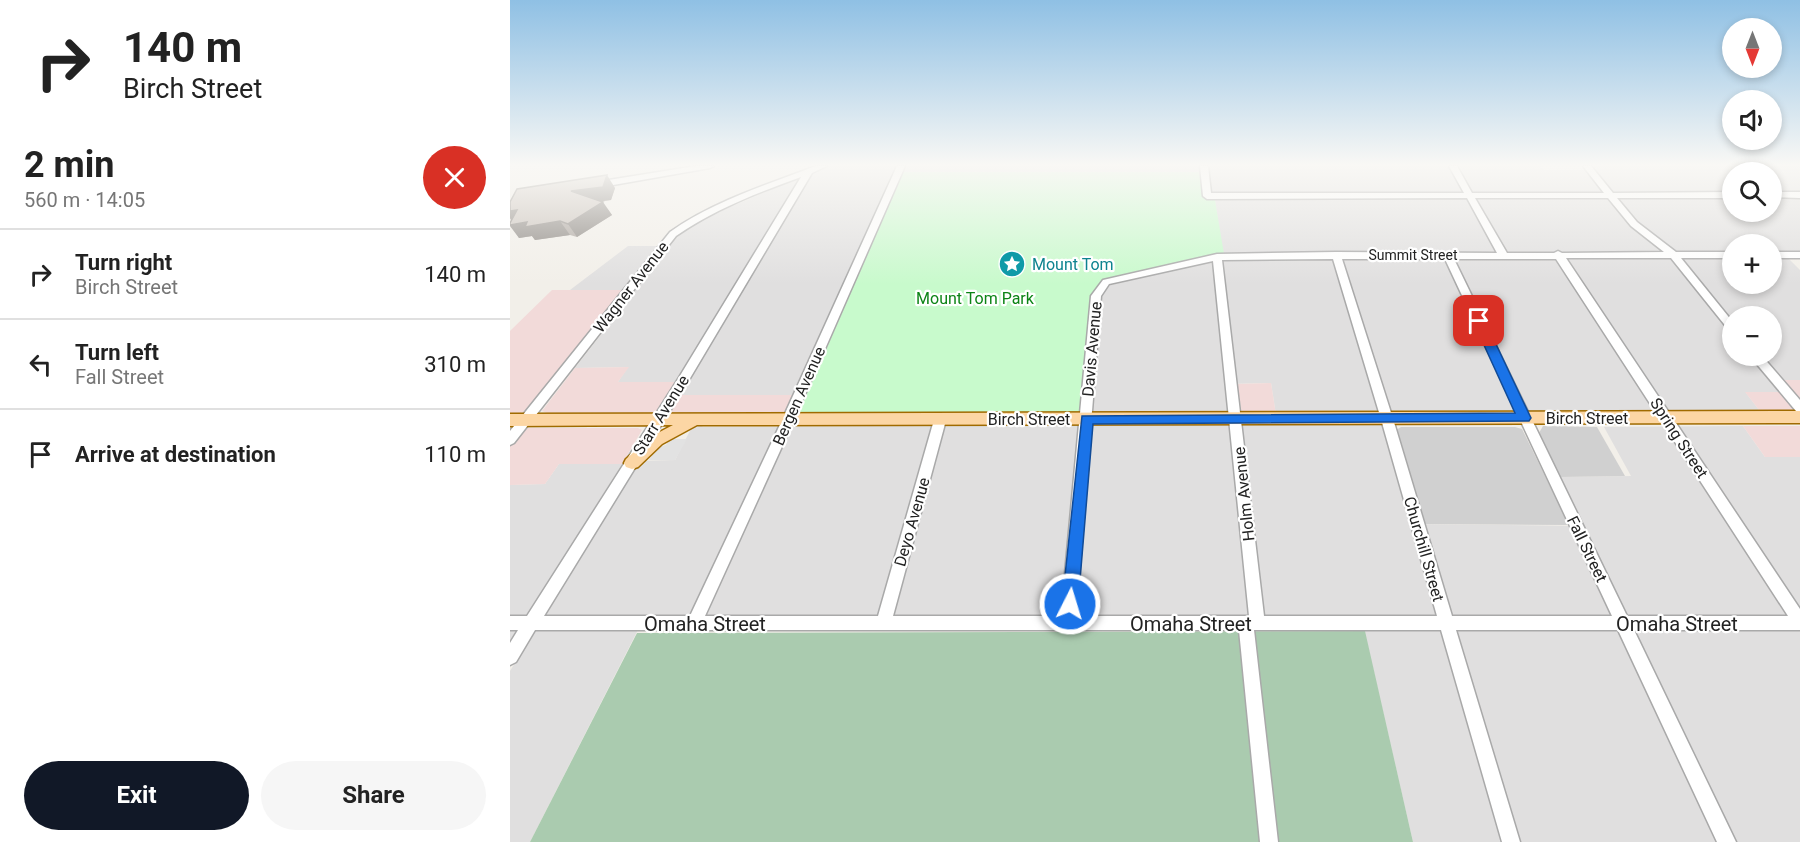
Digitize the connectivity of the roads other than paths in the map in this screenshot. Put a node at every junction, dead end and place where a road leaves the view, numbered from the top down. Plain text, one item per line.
1 (725, 205) edge
2 (788, 205) edge
3 (884, 205) edge
4 (1476, 205) edge
5 (1619, 205) edge
6 (1558, 254) junction
7 (1336, 255) junction
8 (1503, 255) junction
9 (1672, 255) junction
10 (1722, 255) edge
11 (1795, 255) edge
12 (1448, 256) junction
13 (1217, 257) junction
14 (1800, 265) edge
15 (1099, 290) joint
16 (1722, 315) edge
17 (1764, 366) edge
18 (1800, 408) edge
19 (1800, 417) edge
20 (1524, 418) junction
21 (1666, 418) junction
22 (527, 419) junction
23 (1087, 419) junction
24 (1236, 419) junction
25 (1387, 419) junction
26 (510, 420) edge
27 (659, 420) junction
28 (707, 420) junction
29 (788, 420) junction
30 (940, 420) junction
31 (510, 441) edge
32 (632, 463) junction
33 (531, 622) junction
34 (1800, 622) edge
35 (510, 623) edge
36 (1445, 623) junction
37 (694, 624) junction
38 (883, 624) junction
39 (1068, 624) junction
40 (1252, 624) junction
41 (1624, 624) junction
42 (510, 657) edge
43 (1269, 842) edge
44 (1511, 842) edge
45 (1727, 842) edge

1 - 22 street, Wagner Avenue
2 - 27 street, Starr Avenue
3 - 29 street, Bergen Avenue
4 - 8 street
5 - 9 street
6 - 8 street, Summit Street
6 - 9 street, Summit Street
6 - 21 street, Spring Street
7 - 12 street, Summit Street
7 - 13 street, Summit Street
7 - 25 street, Churchill Street
8 - 12 street, Summit Street
9 - 10 street, Summit Street
9 - 16 street
11 - 14 street
12 - 20 street, Fall Street
13 - 15 street, Summit Street
13 - 24 street, Holm Avenue
15 - 23 street, Davis Avenue
17 - 18 street
19 - 21 main road, Birch Street
20 - 21 main road, Birch Street
20 - 25 main road, Birch Street
20 - 41 street, Fall Street
21 - 34 street, Spring Street
22 - 26 main road, Birch Street
22 - 27 main road, Birch Street
22 - 31 street, Wagner Avenue
23 - 24 main road, Birch Street
23 - 30 main road, Birch Street
23 - 39 street, Davis Avenue
24 - 25 main road, Birch Street
24 - 40 street, Holm Avenue
25 - 36 street, Churchill Street
27 - 28 main road, Birch Street
27 - 32 street, Starr Avenue
28 - 29 main road, Birch Street
28 - 32 main road
29 - 30 main road, Birch Street
29 - 37 street, Bergen Avenue
30 - 38 street, Deyo Avenue
32 - 33 street, Starr Avenue
33 - 35 street, Omaha Street
33 - 37 street, Omaha Street
33 - 42 street, Starr Avenue
34 - 41 street, Omaha Street
36 - 40 street, Omaha Street
36 - 41 street, Omaha Street
36 - 44 street, Churchill Street
37 - 38 street, Omaha Street
38 - 39 street, Omaha Street
39 - 40 street, Omaha Street
40 - 43 street, Holm Avenue
41 - 45 street, Fall Street

